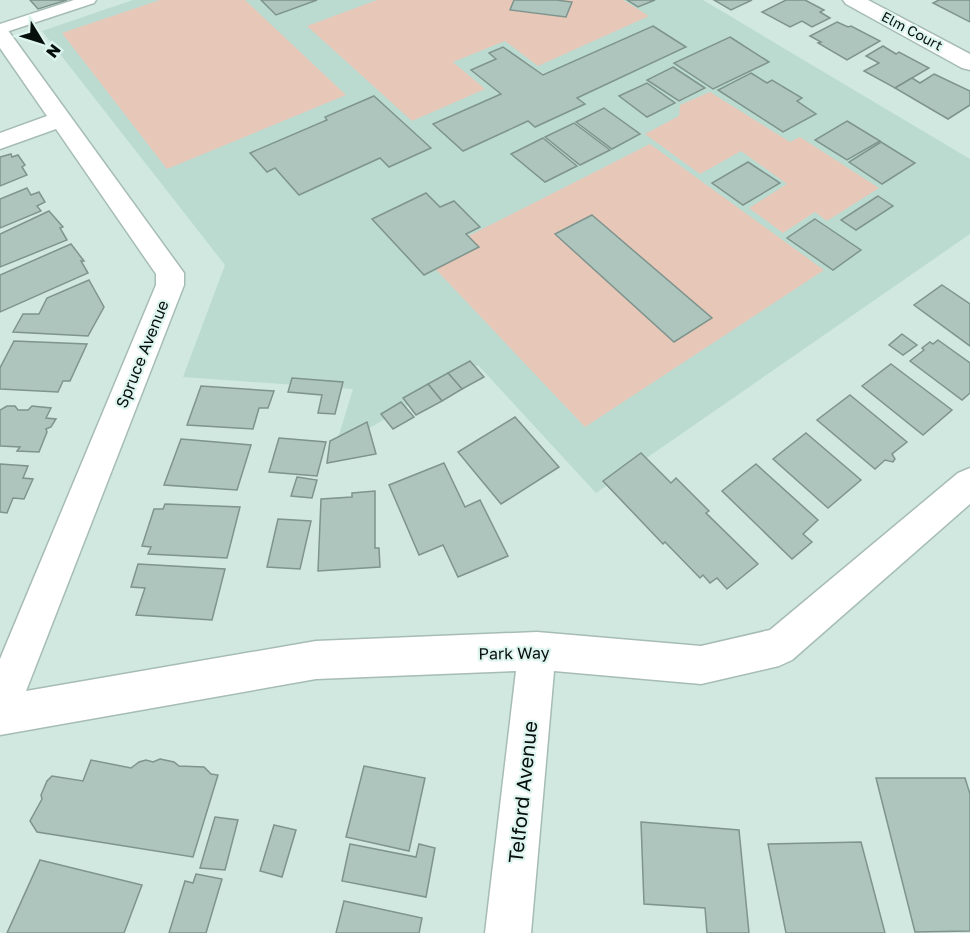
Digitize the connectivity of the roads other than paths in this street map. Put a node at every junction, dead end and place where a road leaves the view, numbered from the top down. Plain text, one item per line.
1 (89, 0) edge
2 (853, 0) edge
3 (885, 0) edge
4 (0, 31) edge
5 (970, 45) edge
6 (970, 63) edge
7 (61, 119) junction
8 (0, 141) edge
9 (970, 483) edge
10 (537, 651) junction
11 (0, 706) edge
12 (0, 715) edge
13 (508, 933) edge

1 - 4 lane
2 - 6 street, Elm Court
3 - 5 street, Elm Court
4 - 7 street, Spruce Avenue
7 - 8 street
7 - 11 street, Spruce Avenue
9 - 10 street, Park Way
10 - 12 street, Park Way
10 - 13 street, Telford Avenue

